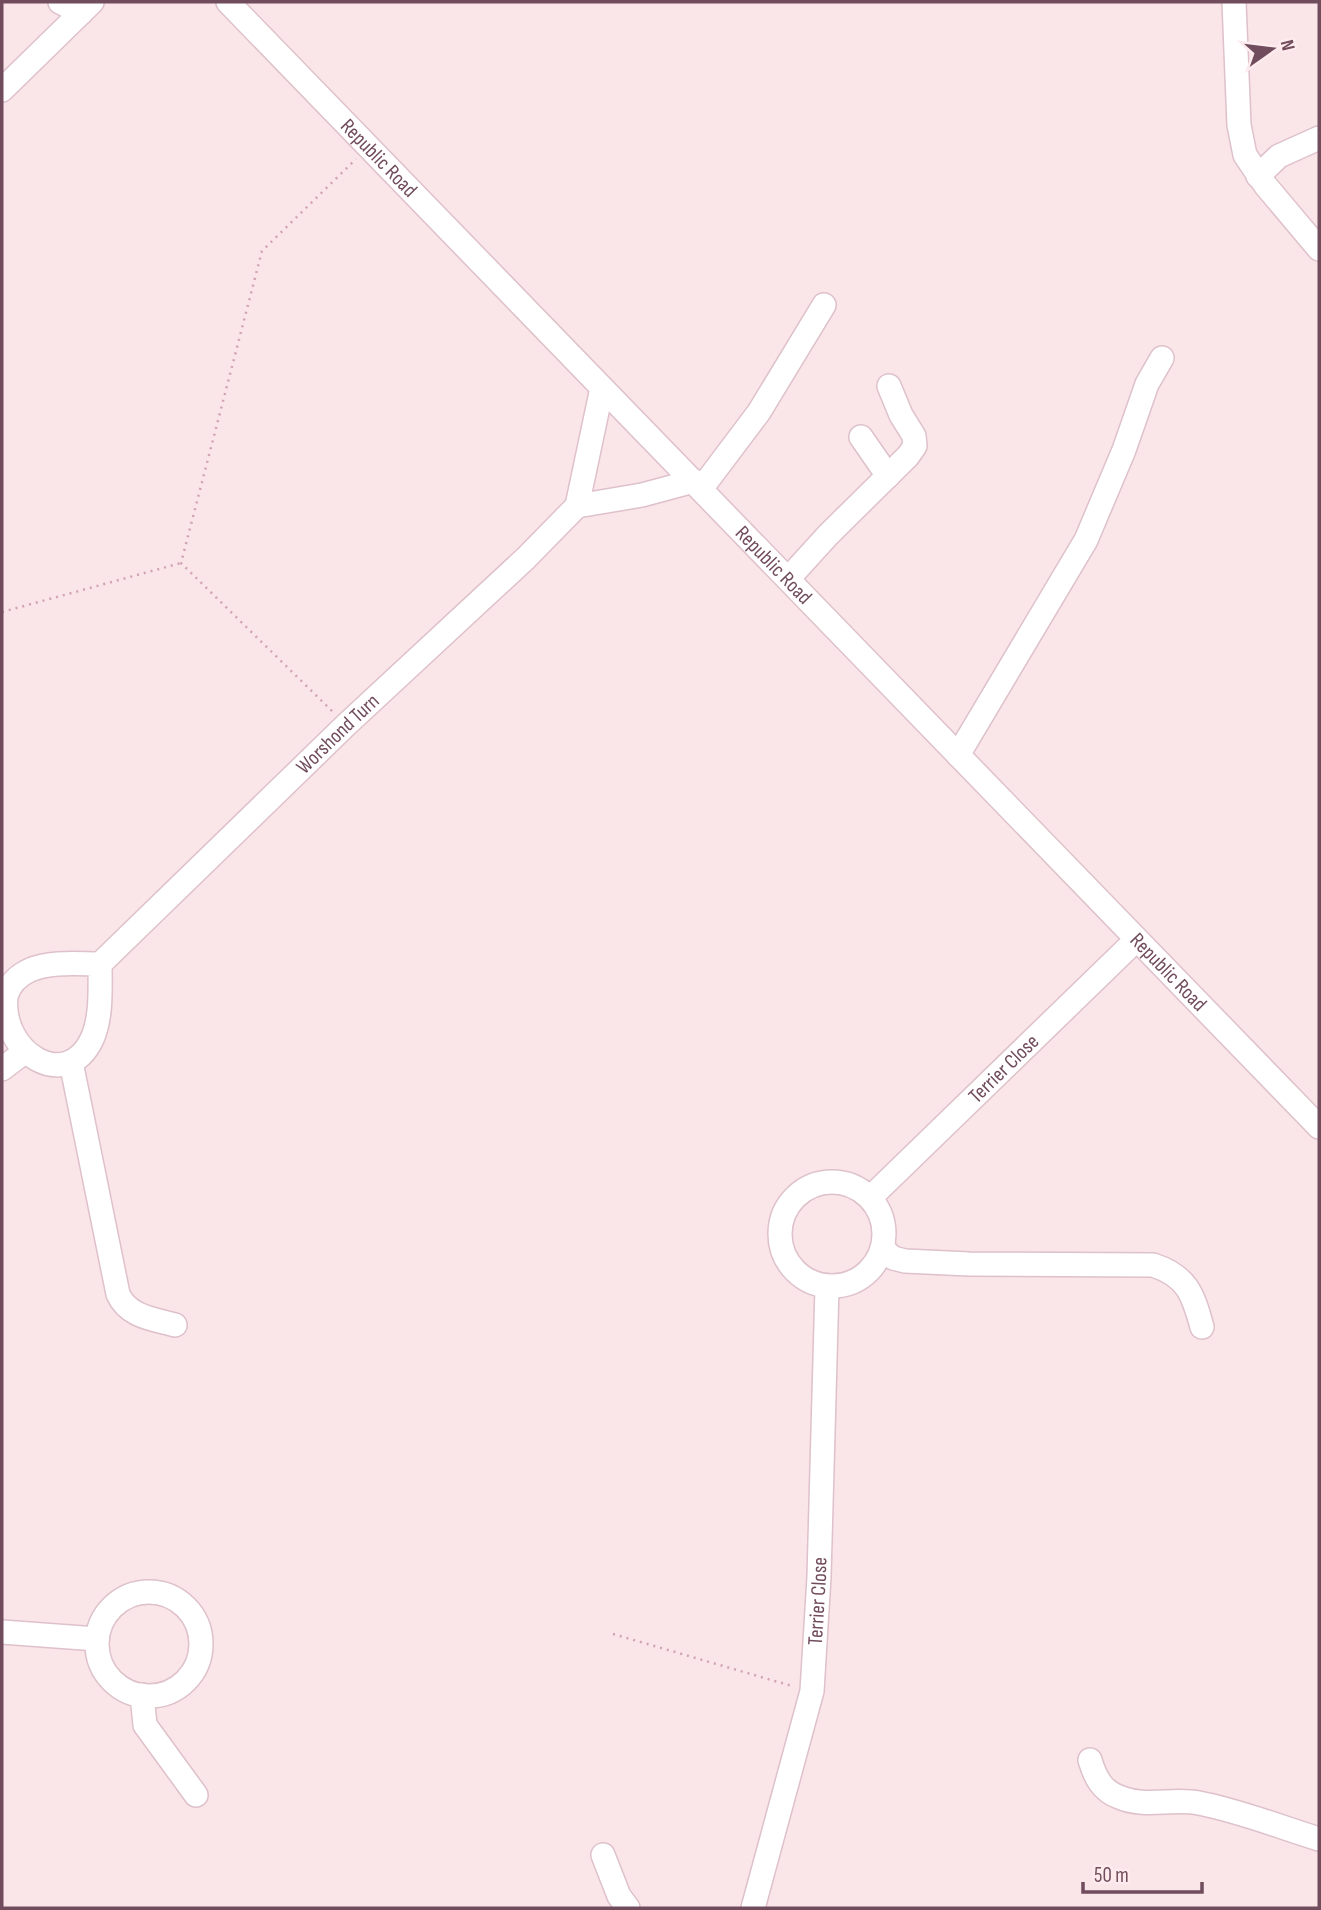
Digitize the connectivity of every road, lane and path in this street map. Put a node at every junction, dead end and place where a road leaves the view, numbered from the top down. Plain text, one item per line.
1 (60, 2) edge
2 (228, 2) edge
3 (1234, 2) edge
4 (87, 7) edge
5 (2, 90) edge
6 (1319, 138) edge
7 (368, 147) junction
8 (1258, 176) junction
9 (1319, 249) edge
10 (824, 305) dead end
11 (1162, 358) dead end
12 (889, 386) dead end
13 (602, 388) junction
14 (861, 436) dead end
15 (888, 476) junction
16 (698, 485) junction
17 (577, 506) junction
18 (181, 564) junction
19 (788, 579) junction
20 (2, 612) edge
21 (346, 725) junction
22 (958, 755) junction
23 (1136, 940) junction
24 (100, 964) junction
25 (4, 991) edge
26 (23, 1053) junction
27 (71, 1062) junction
28 (2, 1069) edge
29 (1319, 1127) edge
30 (870, 1198) junction
31 (883, 1249) junction
32 (827, 1287) junction
33 (175, 1325) dead end
34 (1202, 1327) dead end
35 (2, 1632) edge
36 (612, 1634) dead end
37 (97, 1639) junction
38 (813, 1691) junction
39 (142, 1695) junction
40 (1090, 1760) dead end
41 (197, 1795) dead end
42 (1319, 1839) edge
43 (603, 1855) dead end
44 (628, 1908) edge
45 (753, 1908) edge

1 - 4 street
2 - 7 street, Republic Road
3 - 8 street
4 - 5 street
6 - 8 street
7 - 13 street, Republic Road
7 - 18 path
8 - 9 street
10 - 16 street
11 - 22 street
12 - 15 street
13 - 16 street, Republic Road
13 - 17 street
14 - 15 street
15 - 19 street
16 - 17 street
16 - 19 street, Republic Road
17 - 21 street, Worshond Turn
18 - 20 path
18 - 21 path
19 - 22 street, Republic Road
21 - 24 street, Worshond Turn
22 - 23 street, Republic Road
23 - 29 street, Republic Road
23 - 30 street, Terrier Close
24 - 25 street
24 - 27 street
25 - 26 street
26 - 27 street
26 - 28 street
27 - 33 street
30 - 31 street
30 - 32 street
31 - 32 street
31 - 34 street
32 - 38 street, Terrier Close
35 - 37 street
36 - 38 path
37 - 39 street
37 - 39 street
38 - 45 street, Terrier Close
39 - 41 street
40 - 42 street
43 - 44 street

